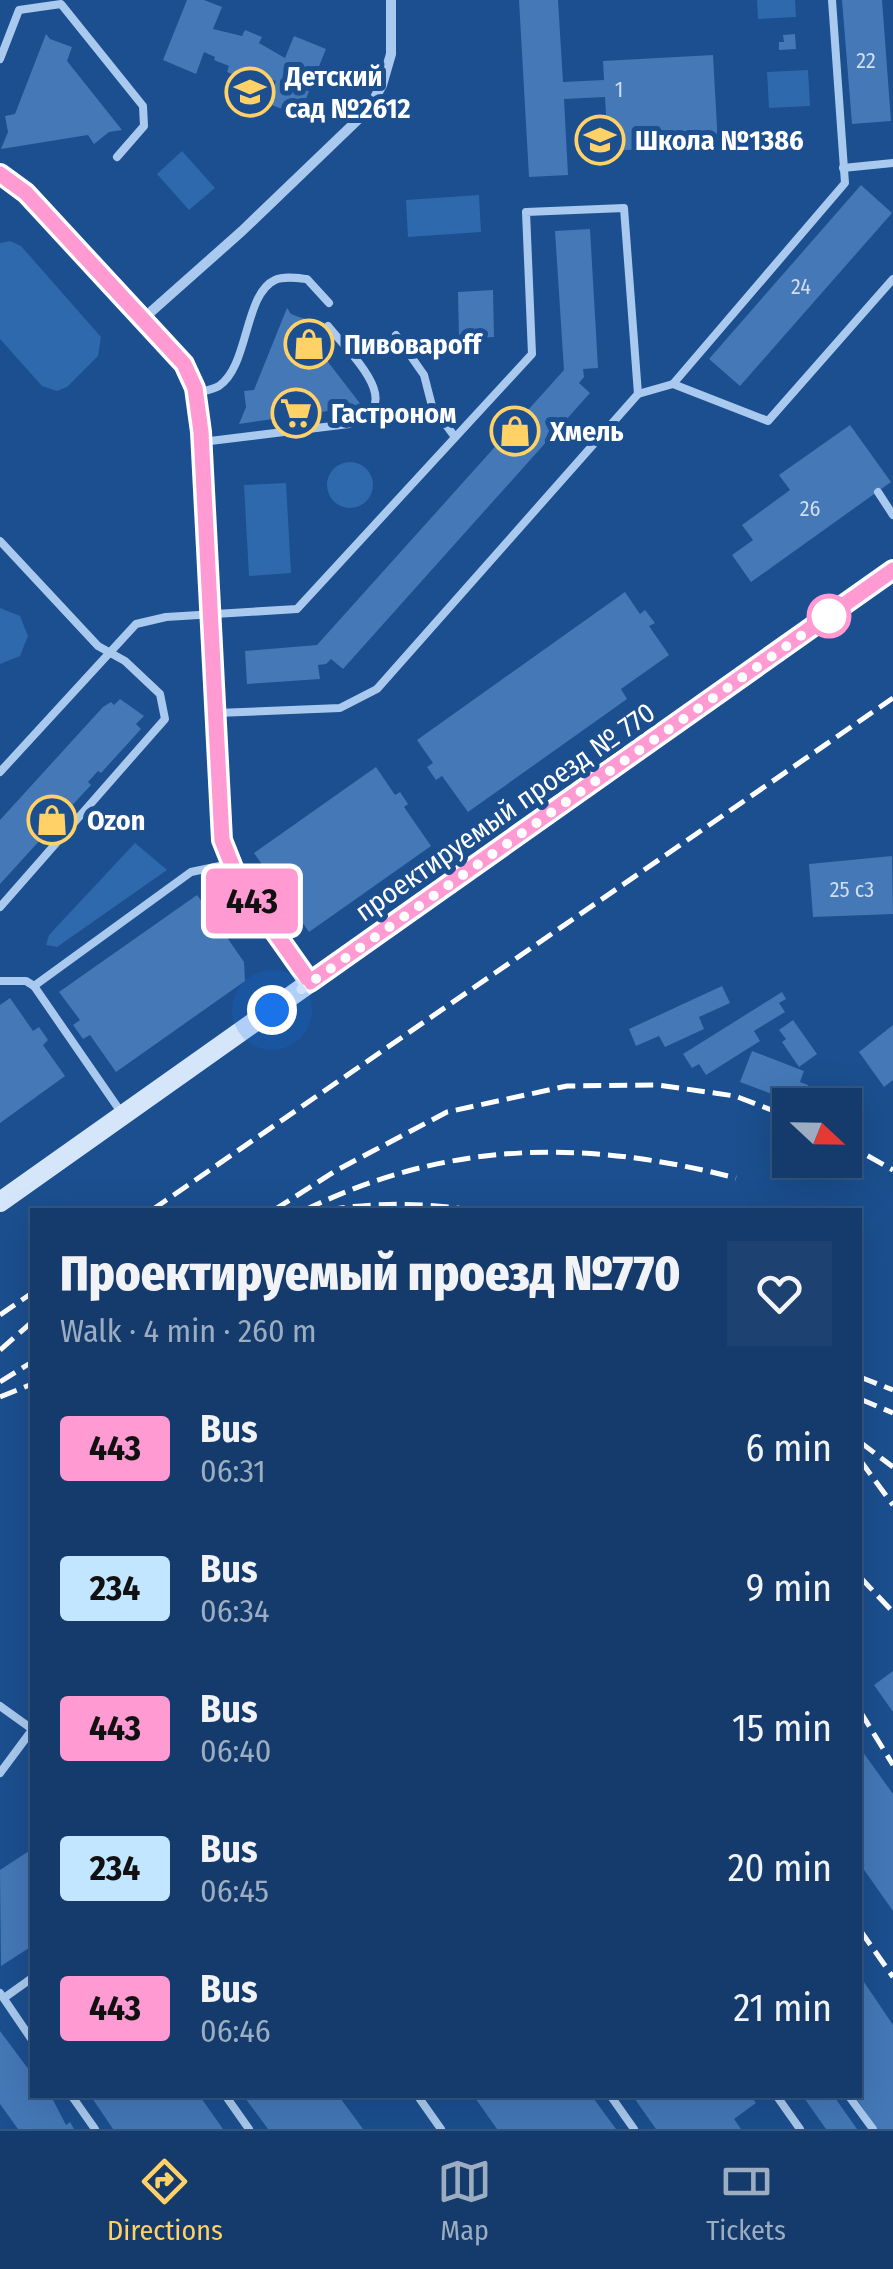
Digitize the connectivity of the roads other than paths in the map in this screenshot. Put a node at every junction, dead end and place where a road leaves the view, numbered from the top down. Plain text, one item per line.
1 (392, 0) edge
2 (832, 0) edge
3 (0, 58) edge
4 (117, 157) dead end
5 (893, 163) edge
6 (843, 168) junction
7 (0, 174) edge
8 (893, 278) edge
9 (329, 304) dead end
10 (144, 318) junction
11 (328, 326) dead end
12 (396, 335) dead end
13 (673, 384) junction
14 (196, 393) junction
15 (638, 394) junction
16 (455, 438) junction
17 (202, 442) junction
18 (878, 492) dead end
19 (893, 516) edge
20 (0, 540) edge
21 (893, 570) edge
22 (210, 614) junction
23 (108, 652) junction
24 (216, 713) junction
25 (0, 772) edge
26 (229, 864) junction
27 (0, 907) edge
28 (0, 981) edge
29 (310, 982) junction
30 (34, 986) junction
31 (122, 1115) junction
32 (0, 1202) edge
33 (0, 1706) edge
34 (30, 1728) edge
35 (30, 1733) edge
36 (0, 1773) edge
37 (30, 1979) edge
38 (2, 1995) edge
39 (30, 2037) edge
40 (73, 2098) edge
41 (228, 2098) edge
42 (419, 2098) edge
43 (612, 2098) edge
44 (778, 2098) edge
45 (850, 2098) edge
46 (95, 2129) edge
47 (249, 2129) edge
48 (442, 2129) edge
49 (634, 2129) edge
50 (800, 2129) edge
51 (872, 2129) edge

1 - 10 street
2 - 6 lane
3 - 4 lane
5 - 6 lane
6 - 13 lane
7 - 10 street
8 - 13 lane
9 - 14 lane
10 - 14 street
11 - 17 lane
12 - 16 lane
13 - 15 lane
14 - 17 street
15 - 16 lane
15 - 24 lane
16 - 22 lane
17 - 22 street
18 - 19 lane
20 - 23 lane
21 - 29 street, проектируемый проезд № 770
22 - 23 lane
22 - 24 street
23 - 25 lane
23 - 27 lane
24 - 26 street
26 - 29 street
26 - 30 lane
28 - 30 lane
29 - 31 street, проектируемый проезд № 770
30 - 31 lane
31 - 32 street, проектируемый проезд № 770
33 - 34 lane
35 - 36 lane
37 - 38 lane
38 - 39 lane
40 - 46 lane
41 - 47 lane
42 - 48 lane
43 - 49 lane
44 - 50 lane
45 - 51 lane

